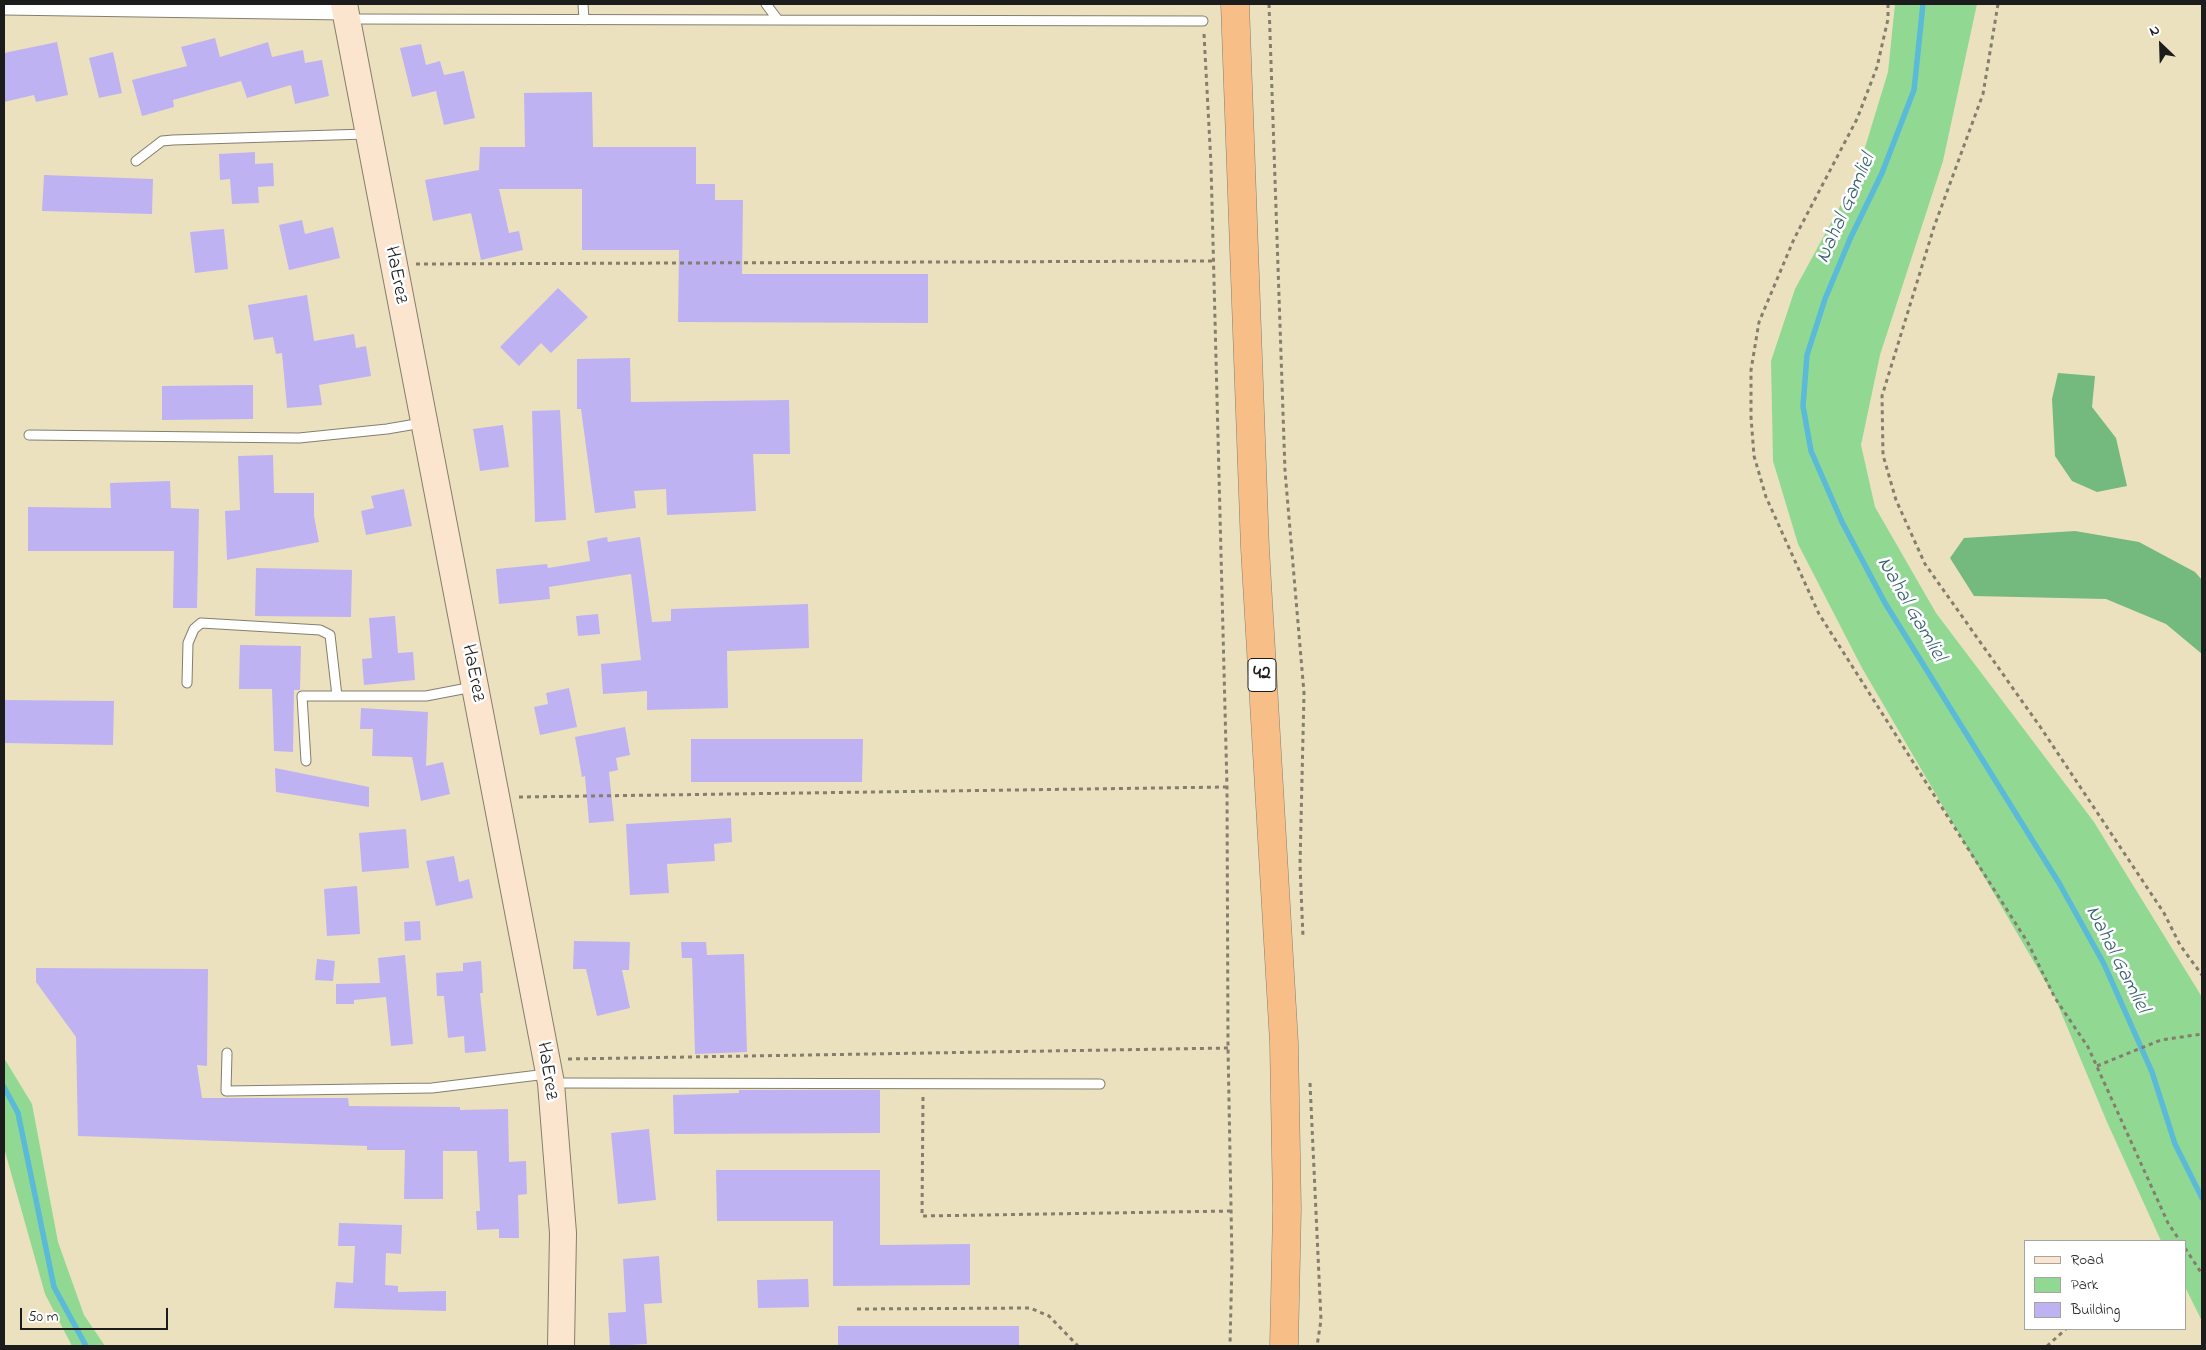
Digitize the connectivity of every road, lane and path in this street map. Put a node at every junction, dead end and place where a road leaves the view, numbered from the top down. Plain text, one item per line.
1 (583, 4) edge
2 (766, 4) edge
3 (1235, 4) edge
4 (1269, 4) edge
5 (1888, 4) edge
6 (1998, 4) edge
7 (4, 5) edge
8 (345, 11) edge
9 (584, 20) junction
10 (778, 20) junction
11 (1204, 22) joint
12 (368, 134) junction
13 (136, 161) dead end
14 (1214, 260) junction
15 (395, 273) junction
16 (424, 423) junction
17 (29, 435) dead end
18 (187, 683) dead end
19 (474, 687) junction
20 (337, 696) junction
21 (306, 761) dead end
22 (1227, 787) junction
23 (496, 797) junction
24 (1304, 944) dead end
25 (2202, 974) edge
26 (2202, 1034) edge
27 (1228, 1048) junction
28 (227, 1053) dead end
29 (2097, 1066) junction
30 (548, 1072) junction
31 (1310, 1073) dead end
32 (924, 1084) junction
33 (1100, 1084) dead end
34 (1231, 1211) junction
35 (2179, 1240) edge
36 (2186, 1250) edge
37 (2202, 1274) edge
38 (857, 1309) dead end
39 (2065, 1330) edge
40 (561, 1346) edge
41 (1078, 1346) edge
42 (1230, 1346) edge
43 (1284, 1346) edge
44 (1318, 1346) edge
45 (2047, 1346) edge

1 - 9 lane
2 - 10 lane
3 - 43 highway, 42
4 - 24 path
5 - 29 path
6 - 25 path
7 - 8 street
8 - 9 lane
8 - 12 street, HaErez
9 - 10 lane
10 - 11 lane
11 - 14 path
12 - 13 lane
12 - 15 street, HaErez
14 - 15 path
14 - 22 path
15 - 16 street, HaErez
16 - 17 lane
16 - 19 street, HaErez
18 - 20 lane
19 - 20 lane
19 - 23 street, HaErez
20 - 21 lane
22 - 23 path
22 - 27 path
23 - 30 street, HaErez
26 - 29 path
27 - 30 path
27 - 34 path
28 - 30 lane
29 - 35 path
30 - 32 lane
30 - 40 street, HaErez
31 - 44 path
32 - 33 lane
32 - 34 path
34 - 42 path
36 - 37 path
38 - 41 path
39 - 45 path

